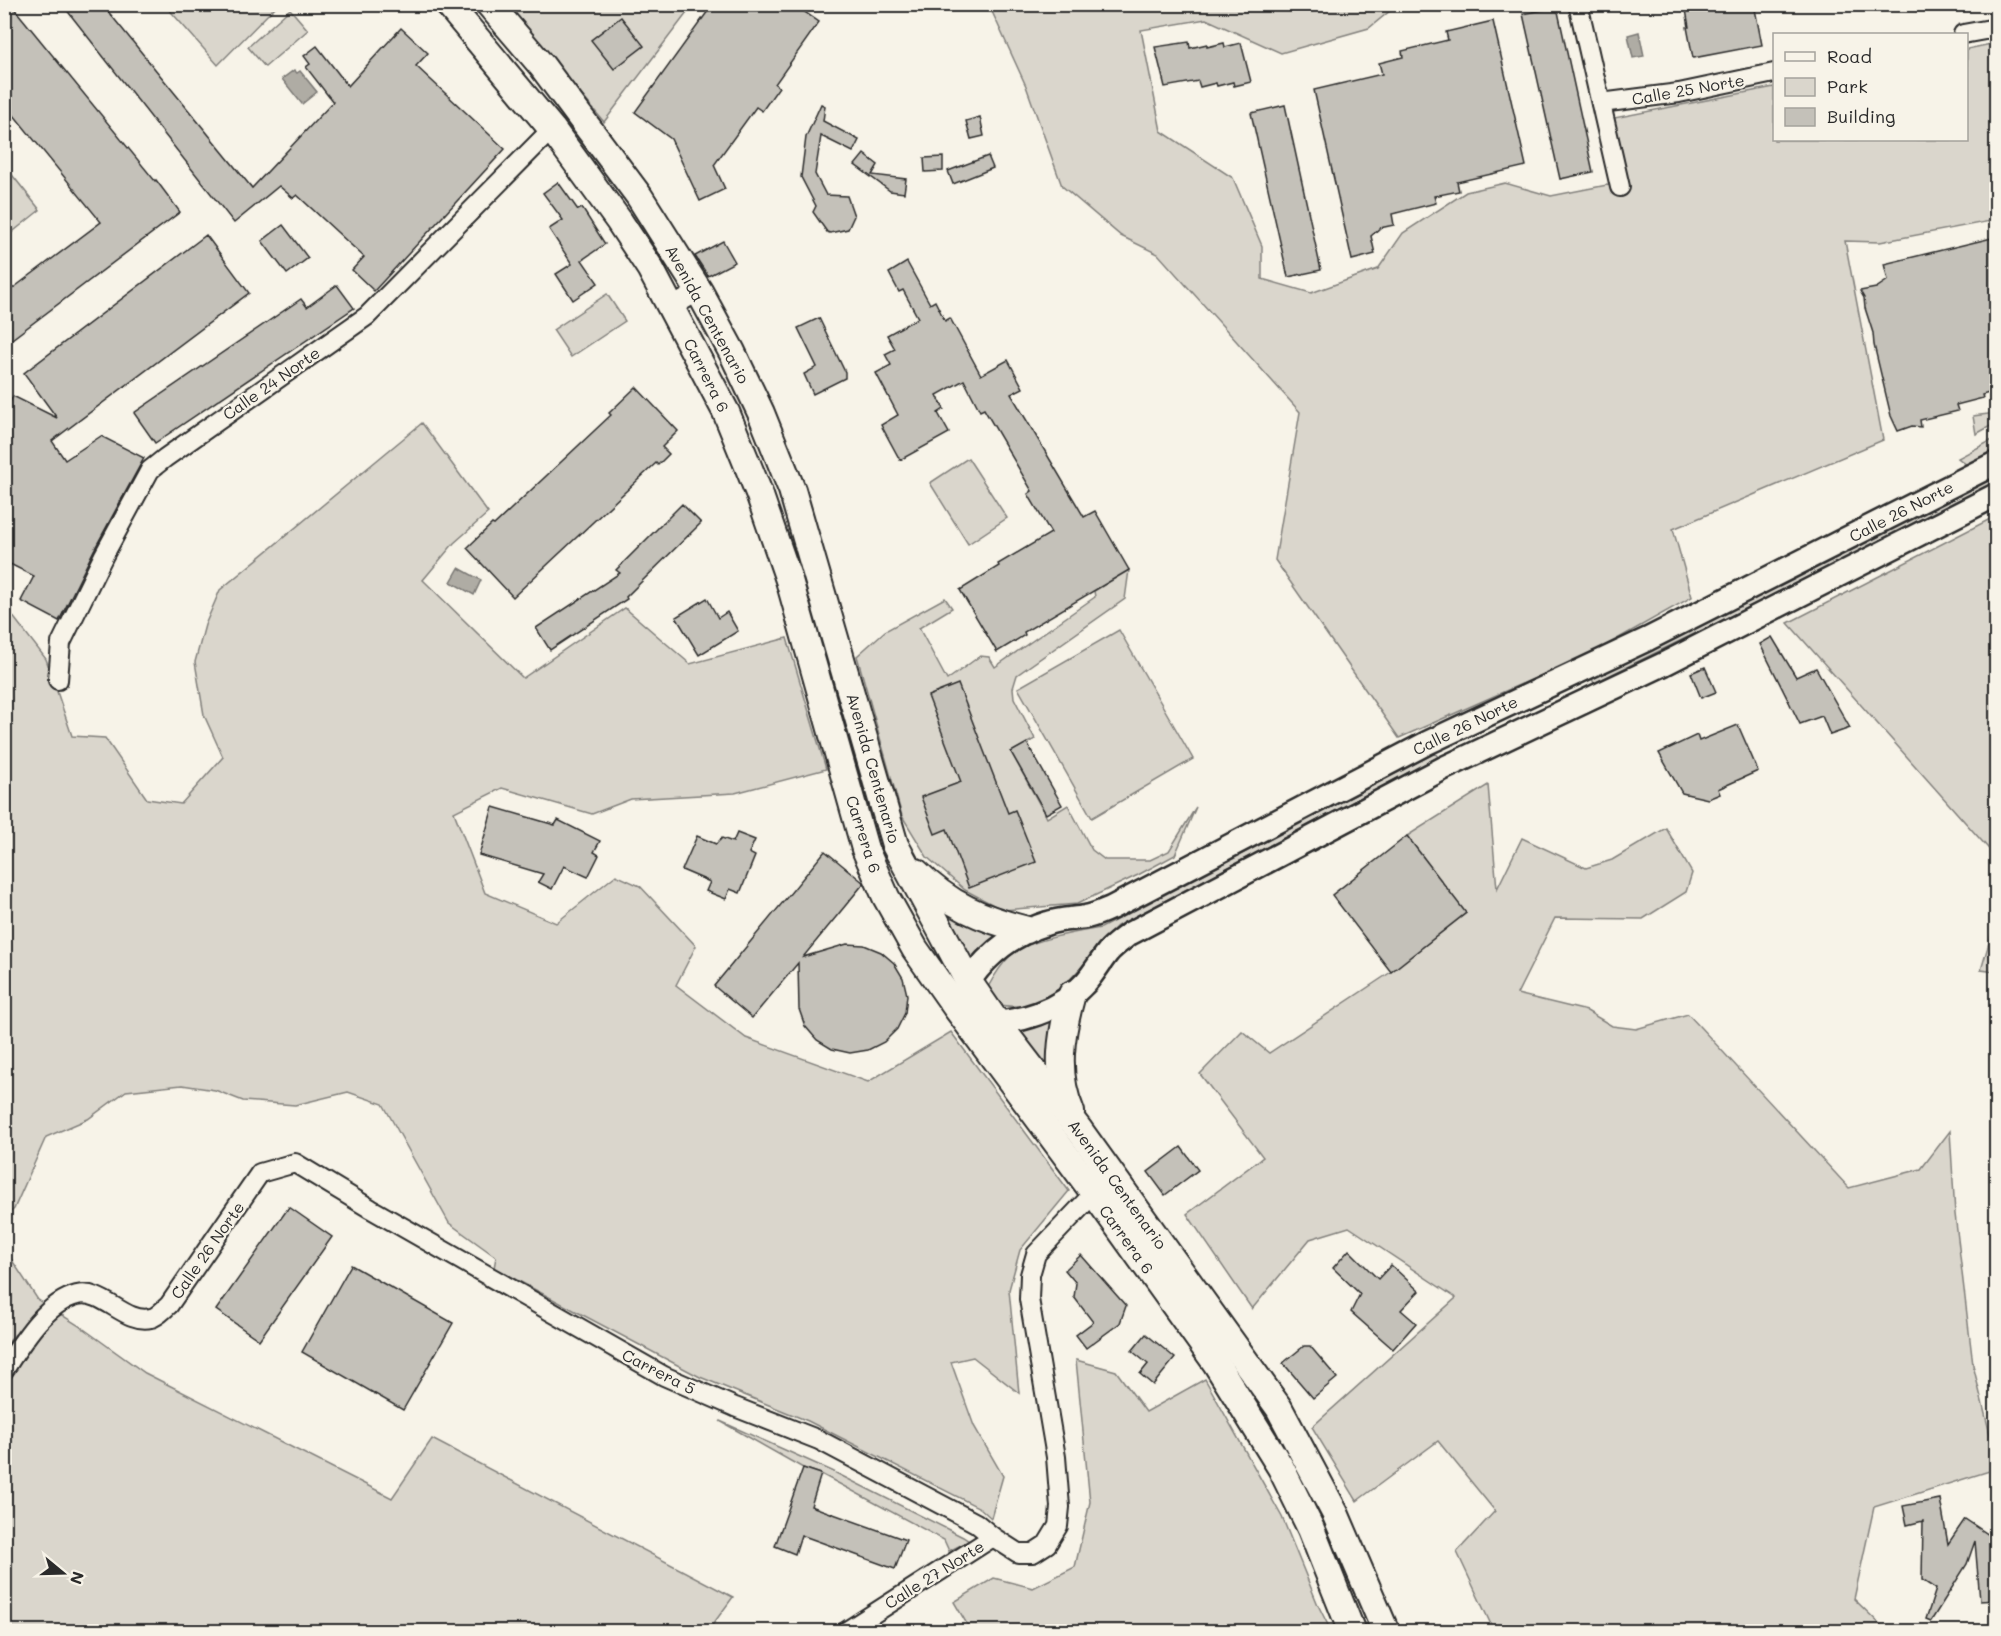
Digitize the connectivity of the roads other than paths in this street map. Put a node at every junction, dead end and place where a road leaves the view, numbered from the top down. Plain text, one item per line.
1 (447, 4) edge
2 (489, 4) edge
3 (1578, 4) edge
4 (1996, 28) edge
5 (1968, 33) edge
6 (1773, 73) edge
7 (1601, 103) junction
8 (552, 129) junction
9 (1620, 187) dead end
10 (699, 291) junction
11 (672, 307) junction
12 (1996, 463) edge
13 (1996, 495) edge
14 (58, 680) dead end
15 (895, 845) junction
16 (1028, 930) junction
17 (968, 981) junction
18 (1072, 994) junction
19 (961, 1014) junction
20 (997, 1023) junction
21 (1080, 1131) junction
22 (295, 1163) joint
23 (1094, 1193) junction
24 (4, 1370) edge
25 (993, 1537) junction
26 (845, 1632) edge
27 (1352, 1632) edge
28 (1386, 1632) edge

1 - 8 main road, Carrera 6
2 - 10 main road, Avenida Centenario
3 - 7 street
4 - 5 street
6 - 7 street, Calle 25 Norte
7 - 9 street
8 - 11 main road, Carrera 6
8 - 14 street, Calle 24 Norte
10 - 11 street
10 - 15 main road, Avenida Centenario
11 - 19 main road, Carrera 6
12 - 16 street, Calle 26 Norte
13 - 18 street, Calle 26 Norte
15 - 16 main road
15 - 17 main road, Avenida Centenario
16 - 17 street, Calle 26 Norte
17 - 19 street, Calle 26 Norte
17 - 20 main road, Avenida Centenario
18 - 20 street, Calle 26 Norte
18 - 21 main road
19 - 20 street, Calle 26 Norte
19 - 23 main road, Carrera 6
20 - 21 main road, Avenida Centenario
21 - 28 main road, Avenida Centenario
22 - 24 street, Calle 26 Norte
22 - 25 street, Carrera 5
23 - 25 street, Carrera 5
23 - 27 main road, Carrera 6
25 - 26 street, Calle 27 Norte

